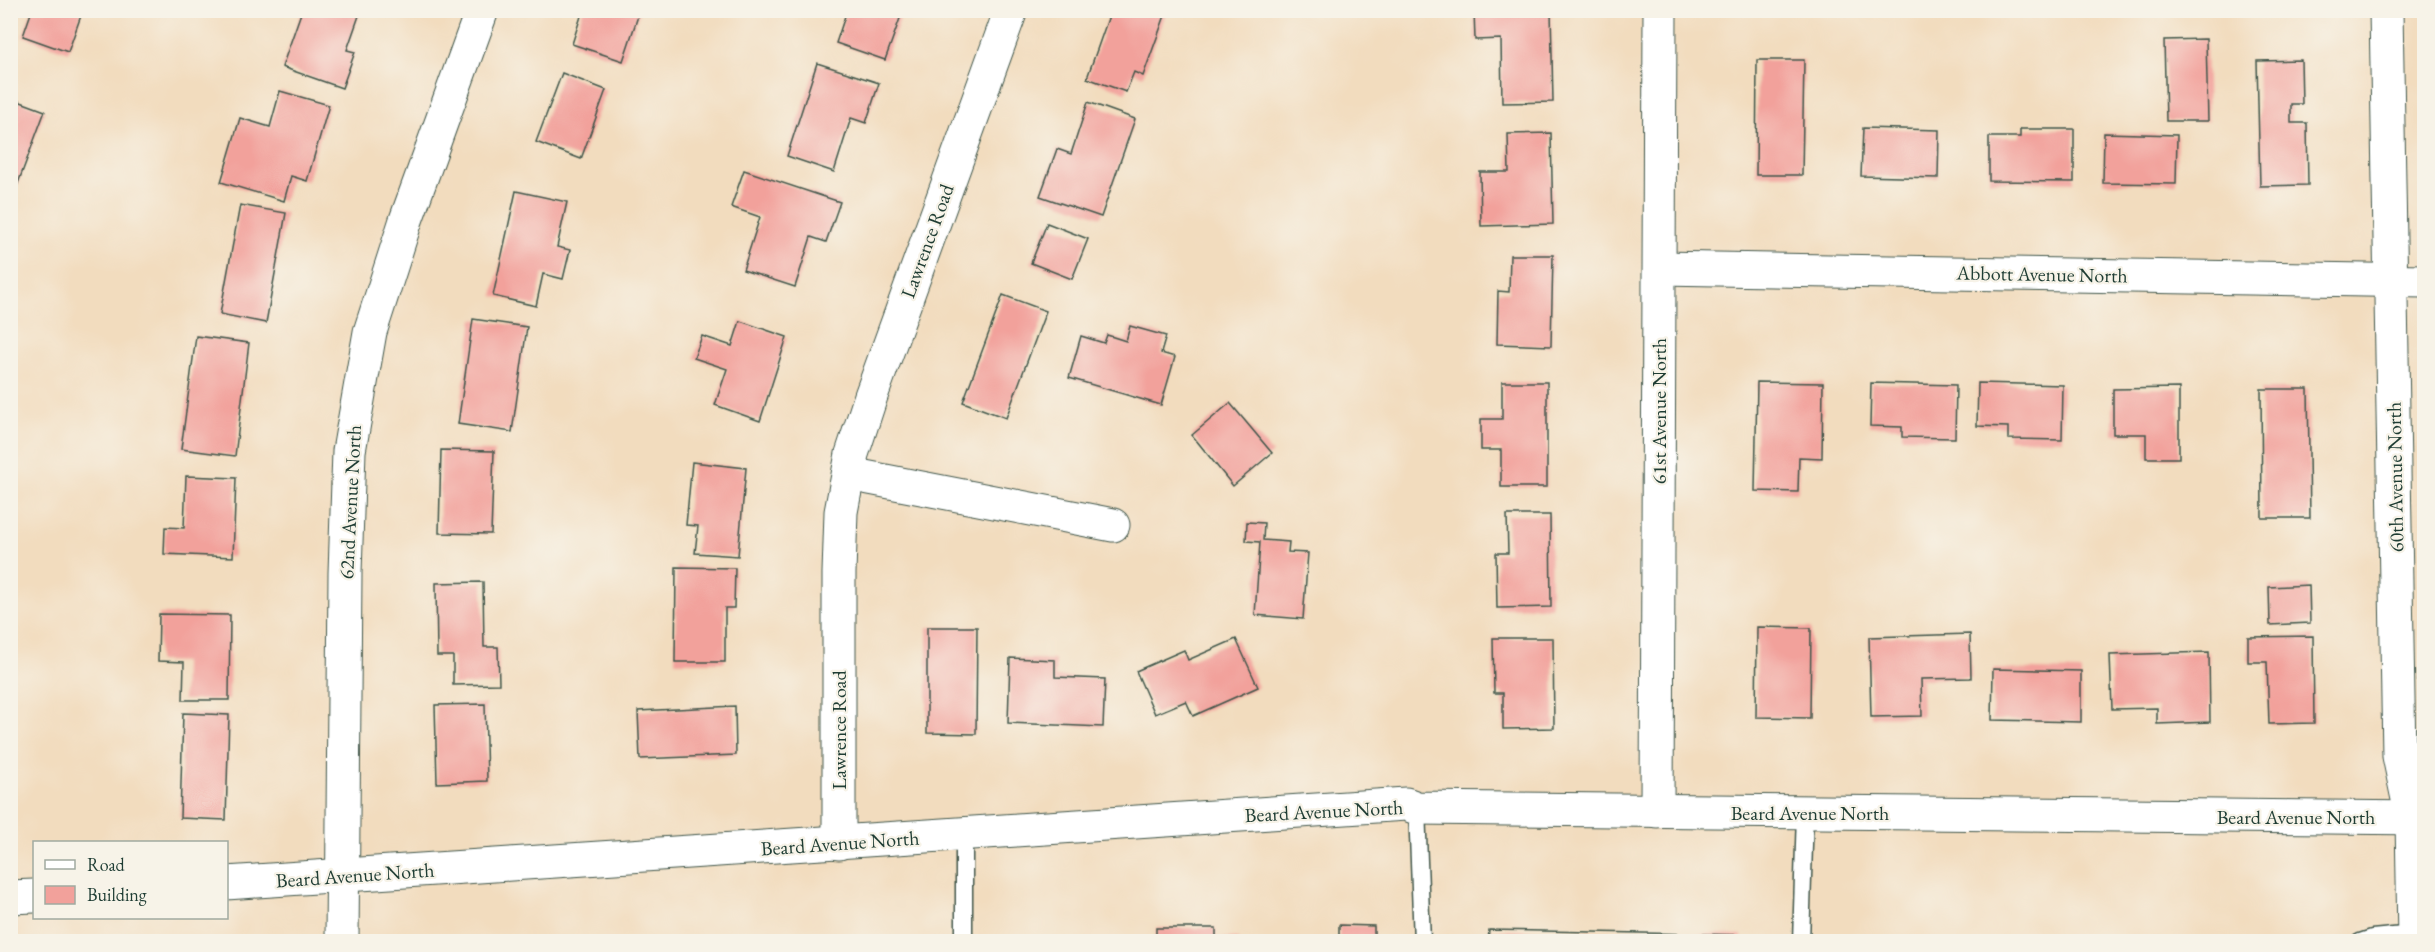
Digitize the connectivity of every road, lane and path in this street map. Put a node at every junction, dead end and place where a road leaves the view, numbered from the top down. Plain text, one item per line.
1 (482, 10) edge
2 (1011, 10) edge
3 (1660, 10) edge
4 (2386, 10) edge
5 (1660, 268) junction
6 (2391, 280) junction
7 (2424, 281) edge
8 (849, 474) junction
9 (1113, 525) dead end
10 (1417, 808) junction
11 (1657, 811) junction
12 (1805, 813) junction
13 (2418, 818) edge
14 (964, 835) junction
15 (839, 843) junction
16 (342, 875) junction
17 (228, 883) edge
18 (33, 896) edge
19 (10, 897) edge
20 (2414, 938) edge
21 (342, 942) edge
22 (964, 942) edge
23 (1422, 942) edge
24 (1801, 942) edge
25 (2360, 942) edge

1 - 16 street, 62nd Avenue North
2 - 8 street, Lawrence Road
3 - 5 street, 61st Avenue North
4 - 6 street, 60th Avenue North
5 - 6 street, Abbott Avenue North
5 - 11 street, 61st Avenue North
6 - 7 street, Abbott Avenue North
6 - 13 street, 60th Avenue North
8 - 9 street
8 - 15 street, Lawrence Road
10 - 11 street, Beard Avenue North
10 - 14 street, Beard Avenue North
10 - 23 lane
11 - 12 street, Beard Avenue North
12 - 13 street, Beard Avenue North
12 - 24 lane
13 - 20 street, 60th Avenue North
14 - 15 street, Beard Avenue North
14 - 22 lane
15 - 16 street, Beard Avenue North
16 - 17 street, Beard Avenue North
16 - 21 street, 62nd Avenue North
18 - 19 street
20 - 25 lane

